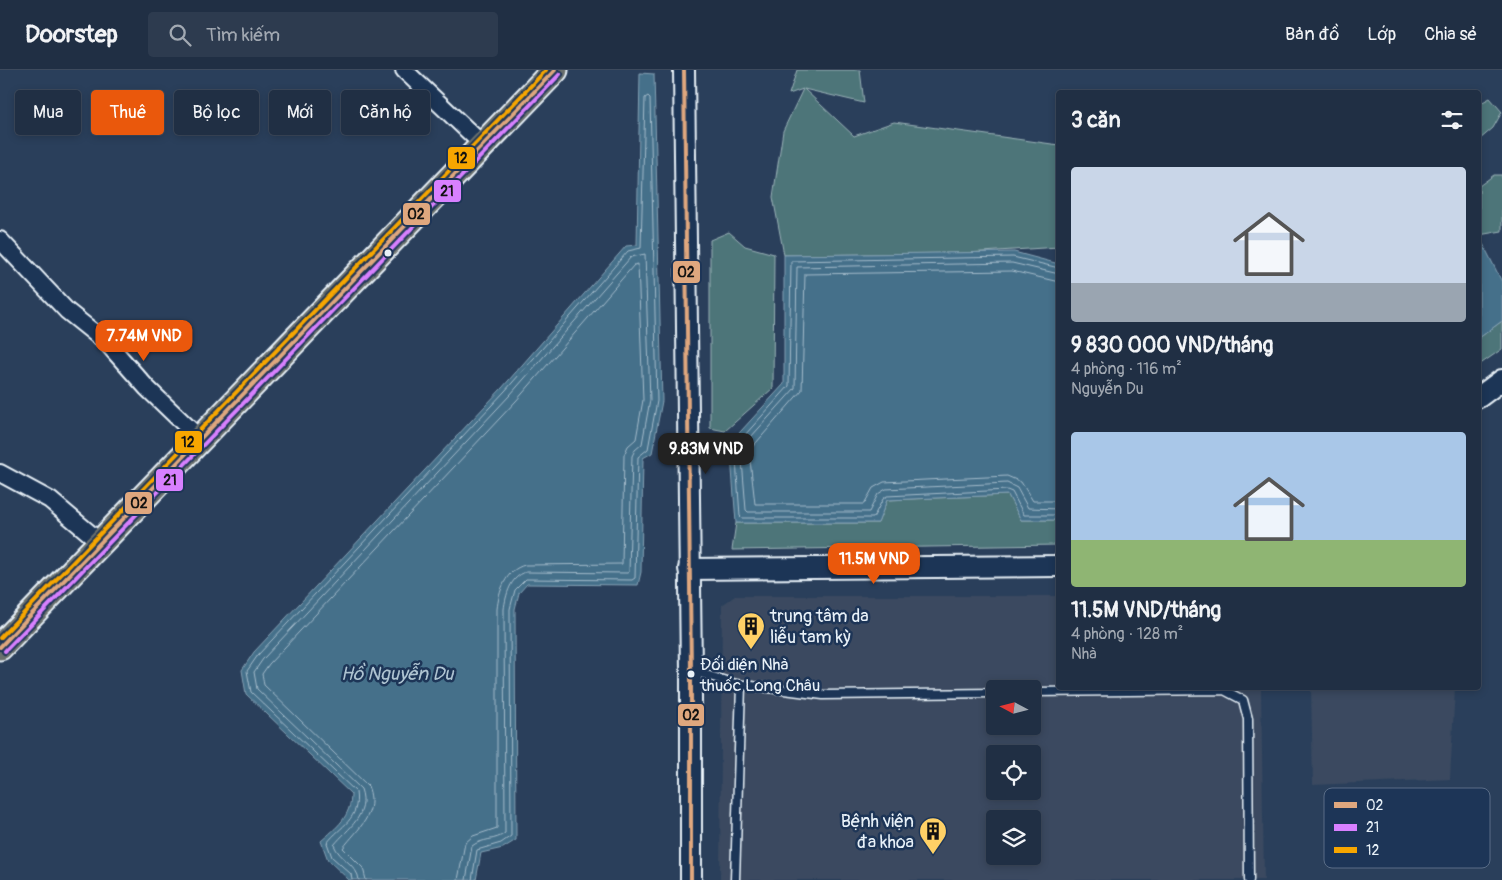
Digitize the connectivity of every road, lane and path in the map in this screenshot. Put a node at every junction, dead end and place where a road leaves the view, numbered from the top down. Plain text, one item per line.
1 (404, 70) edge
2 (555, 70) edge
3 (684, 70) edge
4 (482, 144) junction
5 (0, 240) edge
6 (1502, 380) edge
7 (1481, 396) edge
8 (200, 438) junction
9 (0, 473) edge
10 (100, 542) junction
11 (1056, 566) edge
12 (689, 569) junction
13 (0, 646) edge
14 (691, 671) junction
15 (741, 685) junction
16 (1041, 692) edge
17 (986, 693) edge
18 (691, 880) edge
19 (735, 880) edge
20 (1249, 880) edge

1 - 4 street
2 - 4 main road
3 - 12 street
4 - 8 main road
5 - 8 street
6 - 7 street
8 - 10 main road
9 - 10 street
10 - 13 main road
11 - 12 street
12 - 14 street
14 - 15 lane
14 - 18 street
15 - 17 lane
15 - 19 lane
16 - 20 lane

